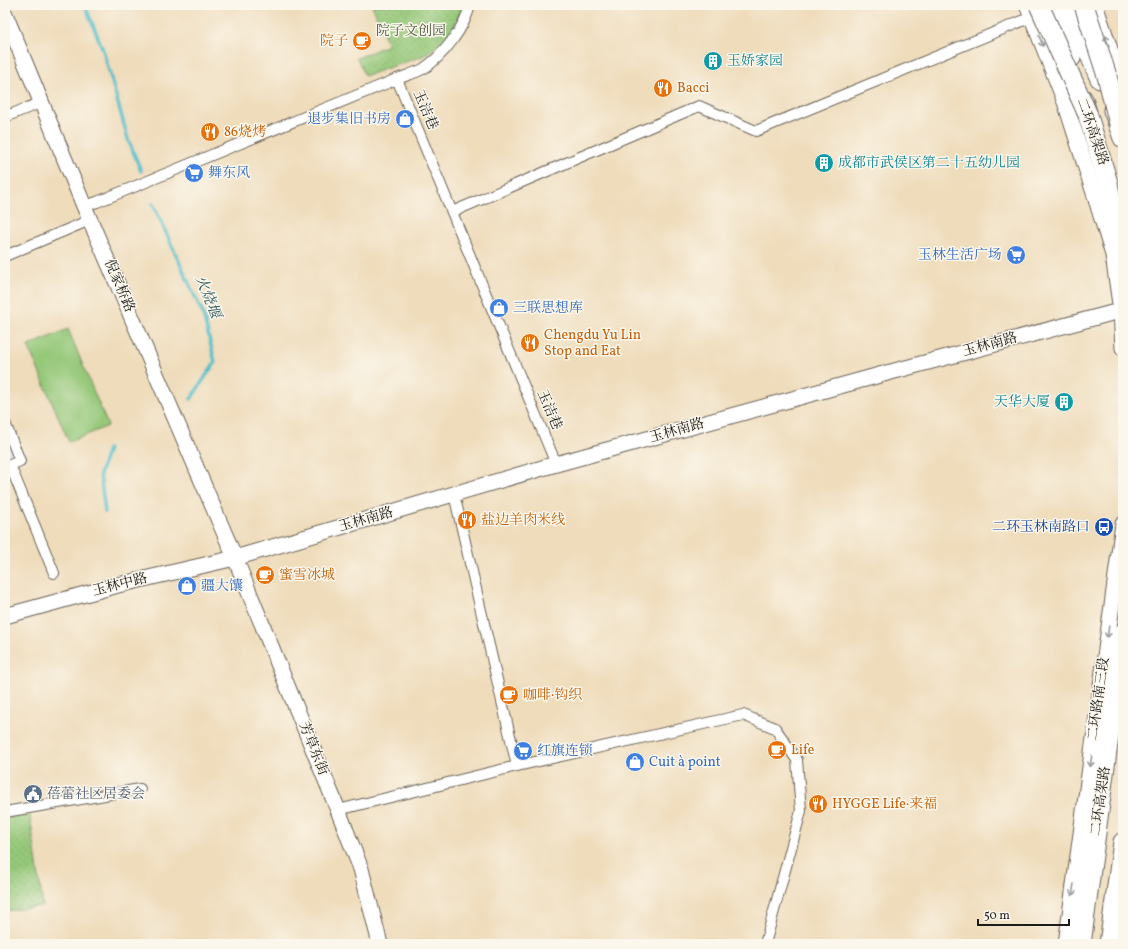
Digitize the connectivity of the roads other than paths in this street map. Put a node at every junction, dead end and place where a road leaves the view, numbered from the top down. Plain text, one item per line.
1 (470, 5) edge
2 (1052, 5) edge
3 (1069, 5) edge
4 (1076, 5) edge
5 (1084, 5) edge
6 (1095, 5) edge
7 (1035, 8) edge
8 (5, 14) edge
9 (397, 79) junction
10 (1123, 91) edge
11 (42, 102) junction
12 (1088, 115) junction
13 (5, 117) edge
14 (1122, 131) edge
15 (84, 206) junction
16 (452, 212) junction
17 (90, 220) junction
18 (1103, 223) joint
19 (5, 256) edge
20 (1123, 266) edge
21 (1122, 310) edge
22 (1123, 348) edge
23 (5, 423) edge
24 (556, 464) junction
25 (454, 494) junction
26 (1123, 524) edge
27 (236, 558) junction
28 (54, 573) dead end
29 (5, 616) edge
30 (1123, 633) edge
31 (517, 766) junction
32 (140, 789) dead end
33 (338, 810) junction
34 (5, 812) edge
35 (1123, 842) edge
36 (1123, 875) edge
37 (380, 944) edge
38 (765, 944) edge
39 (1066, 944) edge
40 (1081, 944) edge
41 (1109, 944) edge
42 (1113, 944) edge

1 - 9 street
2 - 12 highway, bridge
3 - 14 highway, bridge
4 - 14 highway
5 - 14 highway, 二环高架路, bridge
10 -> 6 main road
7 -> 12 highway, 二环高架路, bridge
7 - 16 street
7 - 18 highway
8 - 11 main road, 倪家桥路
9 - 15 street, 玉洁巷
9 - 16 street, 玉洁巷
11 - 13 street
11 - 15 main road, 倪家桥路
12 - 20 highway, 二环高架路
15 - 17 main road, 倪家桥路
16 - 24 street, 玉洁巷
17 - 19 street
17 - 27 main road, 倪家桥路
18 - 21 main road
21 - 22 main road
21 - 24 main road, 玉林南路
23 - 28 street
24 - 25 main road, 玉林南路
25 - 27 main road, 玉林南路
25 - 31 street
26 -> 39 main road, 二环路南三段
27 - 29 main road, 玉林中路
27 - 33 main road, 芳草东街
30 - 40 highway, 二环高架路
31 - 33 street
31 - 38 street
32 - 34 street
33 - 37 main road, 芳草东街
35 - 41 highway, 二环高架路
36 - 42 main road

